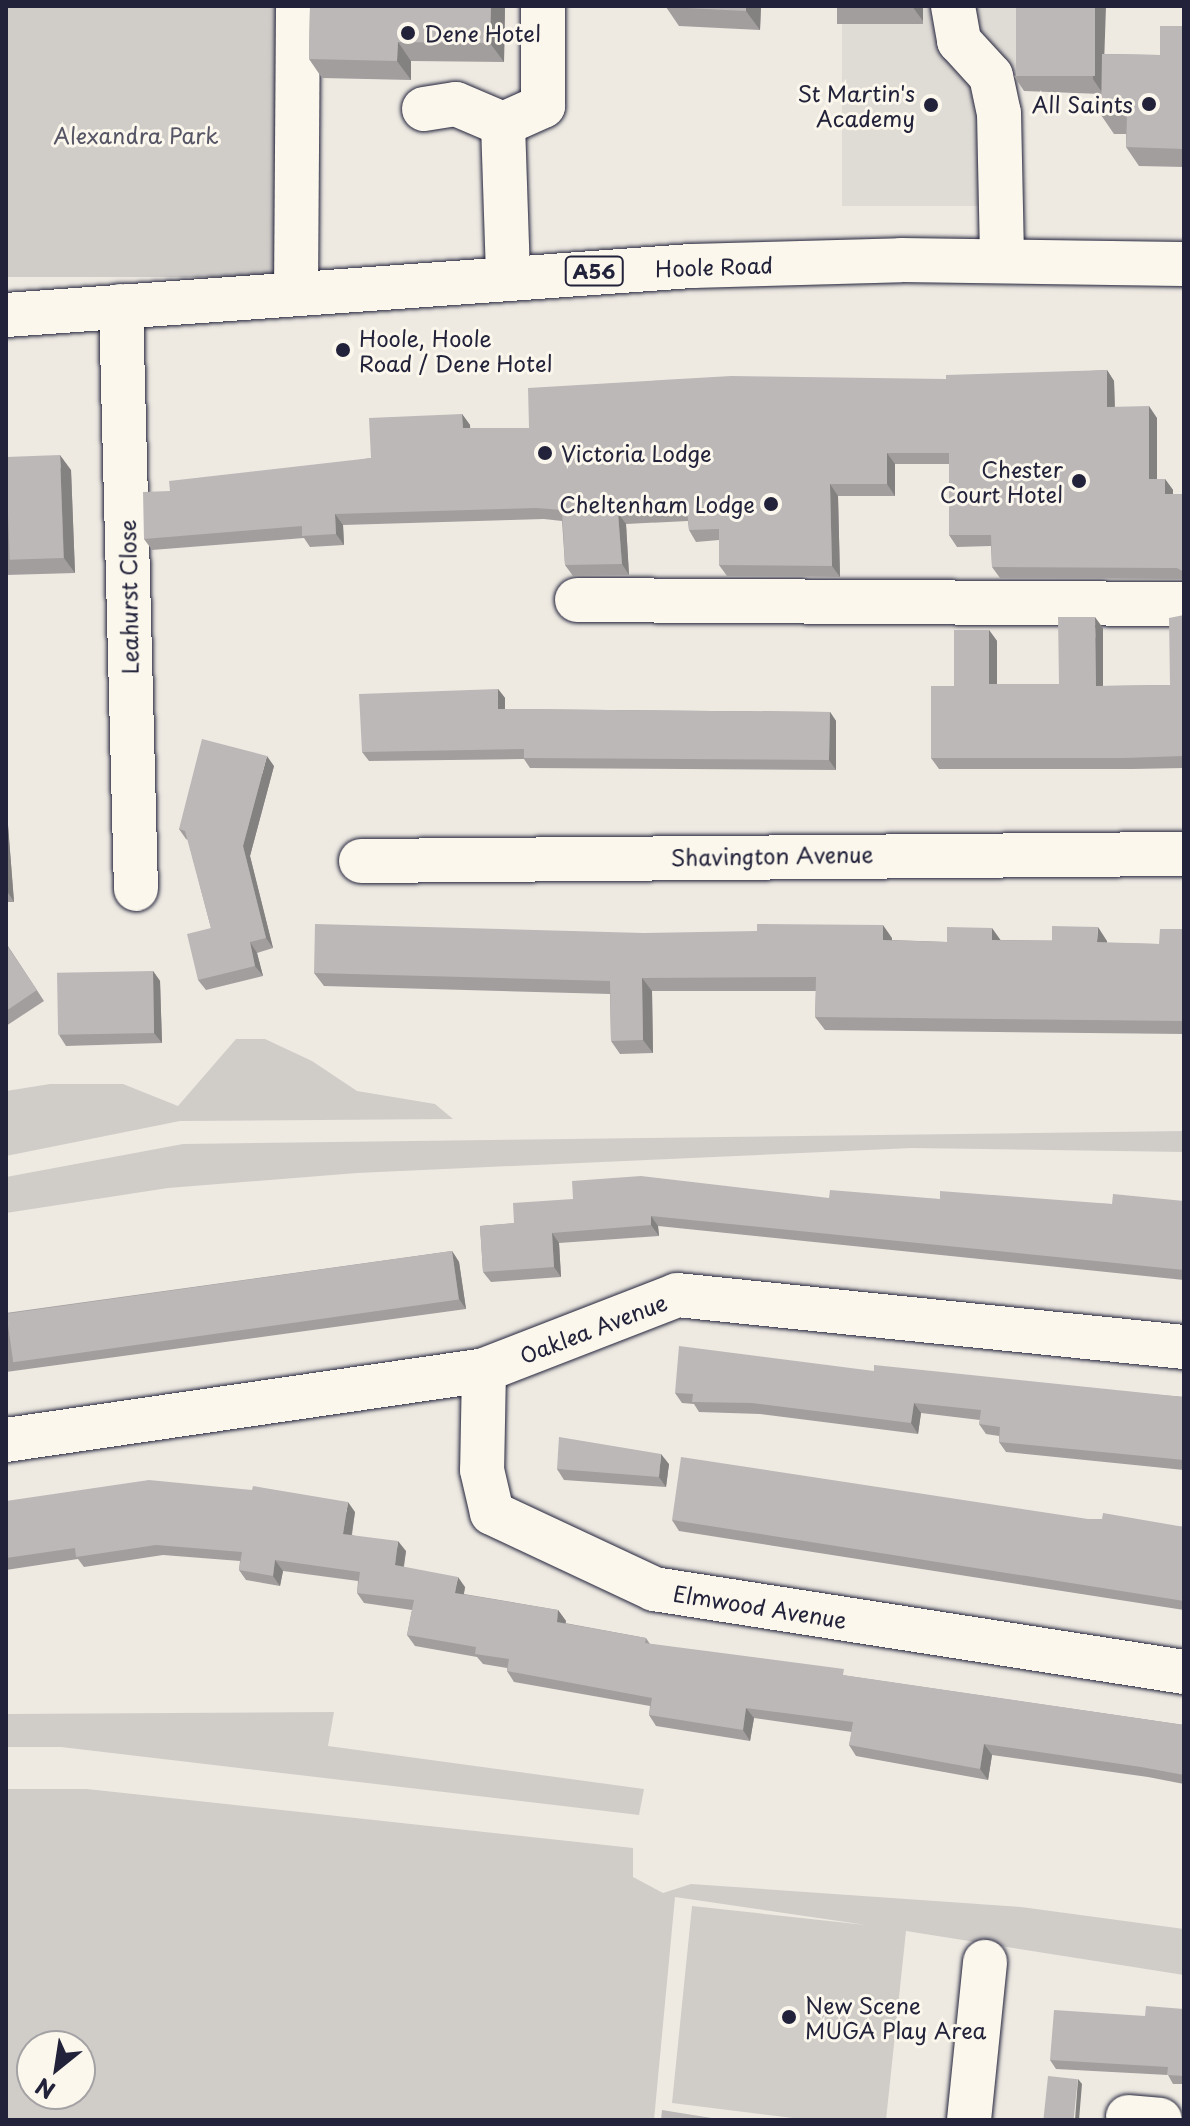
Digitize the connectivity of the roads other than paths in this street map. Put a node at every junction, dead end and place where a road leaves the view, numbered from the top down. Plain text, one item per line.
1 (298, 6) edge
2 (543, 6) edge
3 (953, 6) edge
4 (424, 109) dead end
5 (503, 124) junction
6 (1002, 261) junction
7 (1184, 264) edge
8 (508, 275) junction
9 (296, 293) junction
10 (121, 306) junction
11 (6, 315) edge
12 (577, 600) dead end
13 (1184, 604) edge
14 (1184, 854) edge
15 (361, 861) dead end
16 (136, 889) dead end
17 (1184, 1347) edge
18 (484, 1370) junction
19 (6, 1440) edge
20 (1184, 1672) edge
21 (985, 1962) dead end
22 (969, 2120) edge

1 - 9 main road
2 - 5 main road
3 - 6 main road
4 - 5 main road
5 - 8 main road
6 - 7 main road, Hoole Road / A56
6 - 8 main road, Hoole Road / A56
8 - 9 main road, Hoole Road / A56
9 - 10 main road, Hoole Road / A56
10 - 11 main road, Hoole Road / A56
10 - 16 main road, Leahurst Close
12 - 13 main road
14 - 15 main road, Shavington Avenue
17 - 18 main road, Oaklea Avenue
18 - 19 main road, Oaklea Avenue
18 - 20 main road, Elmwood Avenue
21 - 22 main road

